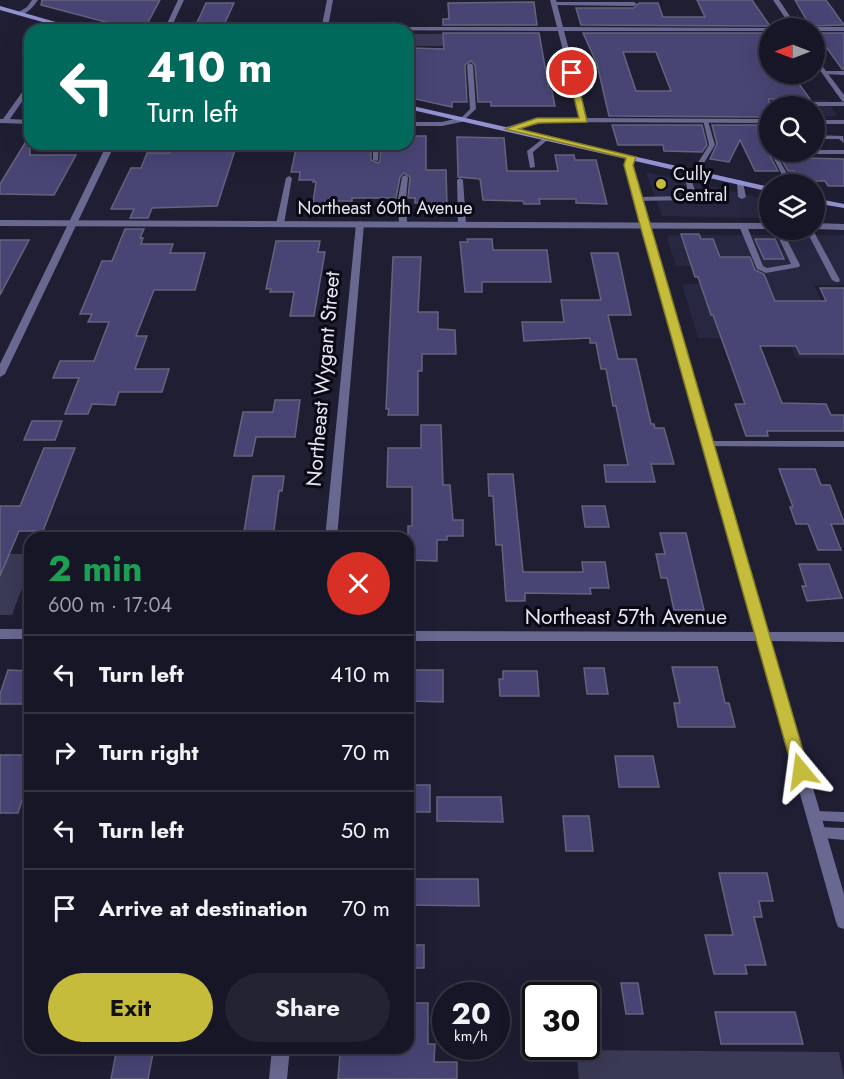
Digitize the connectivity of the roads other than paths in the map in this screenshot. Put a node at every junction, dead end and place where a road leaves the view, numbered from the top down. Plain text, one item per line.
1 (35, 0) edge
2 (182, 0) edge
3 (330, 0) edge
4 (776, 0) edge
5 (553, 2) edge
6 (634, 4) dead end
7 (0, 8) edge
8 (19, 14) junction
9 (788, 18) edge
10 (55, 24) edge
11 (170, 24) edge
12 (325, 24) edge
13 (759, 29) edge
14 (825, 29) edge
15 (844, 29) edge
16 (414, 30) edge
17 (561, 30) junction
18 (470, 65) dead end
19 (826, 73) joint
20 (844, 73) edge
21 (24, 93) edge
22 (844, 102) edge
23 (825, 103) edge
24 (414, 107) edge
25 (463, 119) junction
26 (584, 120) junction
27 (3, 121) edge
28 (705, 121) junction
29 (24, 122) edge
30 (759, 122) edge
31 (825, 122) edge
32 (844, 122) edge
33 (414, 124) edge
34 (509, 129) junction
35 (825, 137) edge
36 (547, 138) junction
37 (844, 141) edge
38 (108, 150) edge
39 (376, 150) edge
40 (825, 152) edge
41 (844, 152) edge
42 (631, 157) junction
43 (376, 160) dead end
44 (532, 167) dead end
45 (696, 172) junction
46 (405, 177) dead end
47 (290, 178) dead end
48 (460, 180) dead end
49 (740, 182) junction
50 (759, 187) edge
51 (742, 196) dead end
52 (638, 199) junction
53 (825, 202) edge
54 (844, 206) edge
55 (0, 223) edge
56 (73, 223) junction
57 (280, 224) junction
58 (360, 224) junction
59 (403, 224) junction
60 (462, 225) junction
61 (645, 225) junction
62 (743, 226) junction
63 (759, 226) edge
64 (825, 226) edge
65 (844, 227) edge
66 (784, 240) edge
67 (814, 240) edge
68 (836, 280) dead end
69 (0, 374) edge
70 (707, 444) junction
71 (844, 444) edge
72 (332, 532) edge
73 (0, 634) edge
74 (24, 634) edge
75 (414, 636) edge
76 (762, 637) junction
77 (844, 637) edge
78 (814, 816) junction
79 (844, 817) edge
80 (818, 833) junction
81 (844, 834) edge
82 (844, 922) edge
83 (281, 1054) edge
84 (279, 1079) edge

1 - 8 street
2 - 11 street
3 - 12 street
4 - 9 street
5 - 6 lane
5 - 17 street
7 - 8 main road
8 - 10 main road
13 - 17 street
14 - 15 street
16 - 17 street
17 - 26 street
18 - 25 lane
19 - 20 street
19 - 22 street
21 - 27 street
22 - 23 lane
24 - 25 main road
25 - 33 street
25 - 34 main road
26 - 28 street
26 - 34 street
27 - 29 street
28 - 30 street
28 - 45 lane
31 - 32 street
34 - 36 main road
35 - 37 lane
36 - 42 main road
36 - 44 lane
38 - 56 street
39 - 43 lane
40 - 41 lane
42 - 45 main road
42 - 52 street
45 - 49 main road
45 - 52 lane
46 - 59 lane
47 - 57 lane
48 - 60 lane
49 - 50 main road
49 - 51 lane
52 - 61 street
53 - 54 main road
55 - 56 street, Northeast 60th Avenue
56 - 57 street, Northeast 60th Avenue
56 - 69 street
57 - 58 street, Northeast 60th Avenue
58 - 59 street, Northeast 60th Avenue
58 - 72 street, Northeast Wygant Street
59 - 60 street, Northeast 60th Avenue
60 - 61 street, Northeast 60th Avenue
61 - 62 street, Northeast 60th Avenue
61 - 70 street
62 - 63 street, Northeast 60th Avenue
62 - 66 lane
64 - 65 street
67 - 68 lane
70 - 71 lane
70 - 76 street
73 - 74 street
75 - 76 street, Northeast 57th Avenue
76 - 77 street, Northeast 57th Avenue
76 - 78 street
78 - 79 lane
78 - 80 street
80 - 81 lane
80 - 82 street
83 - 84 street

